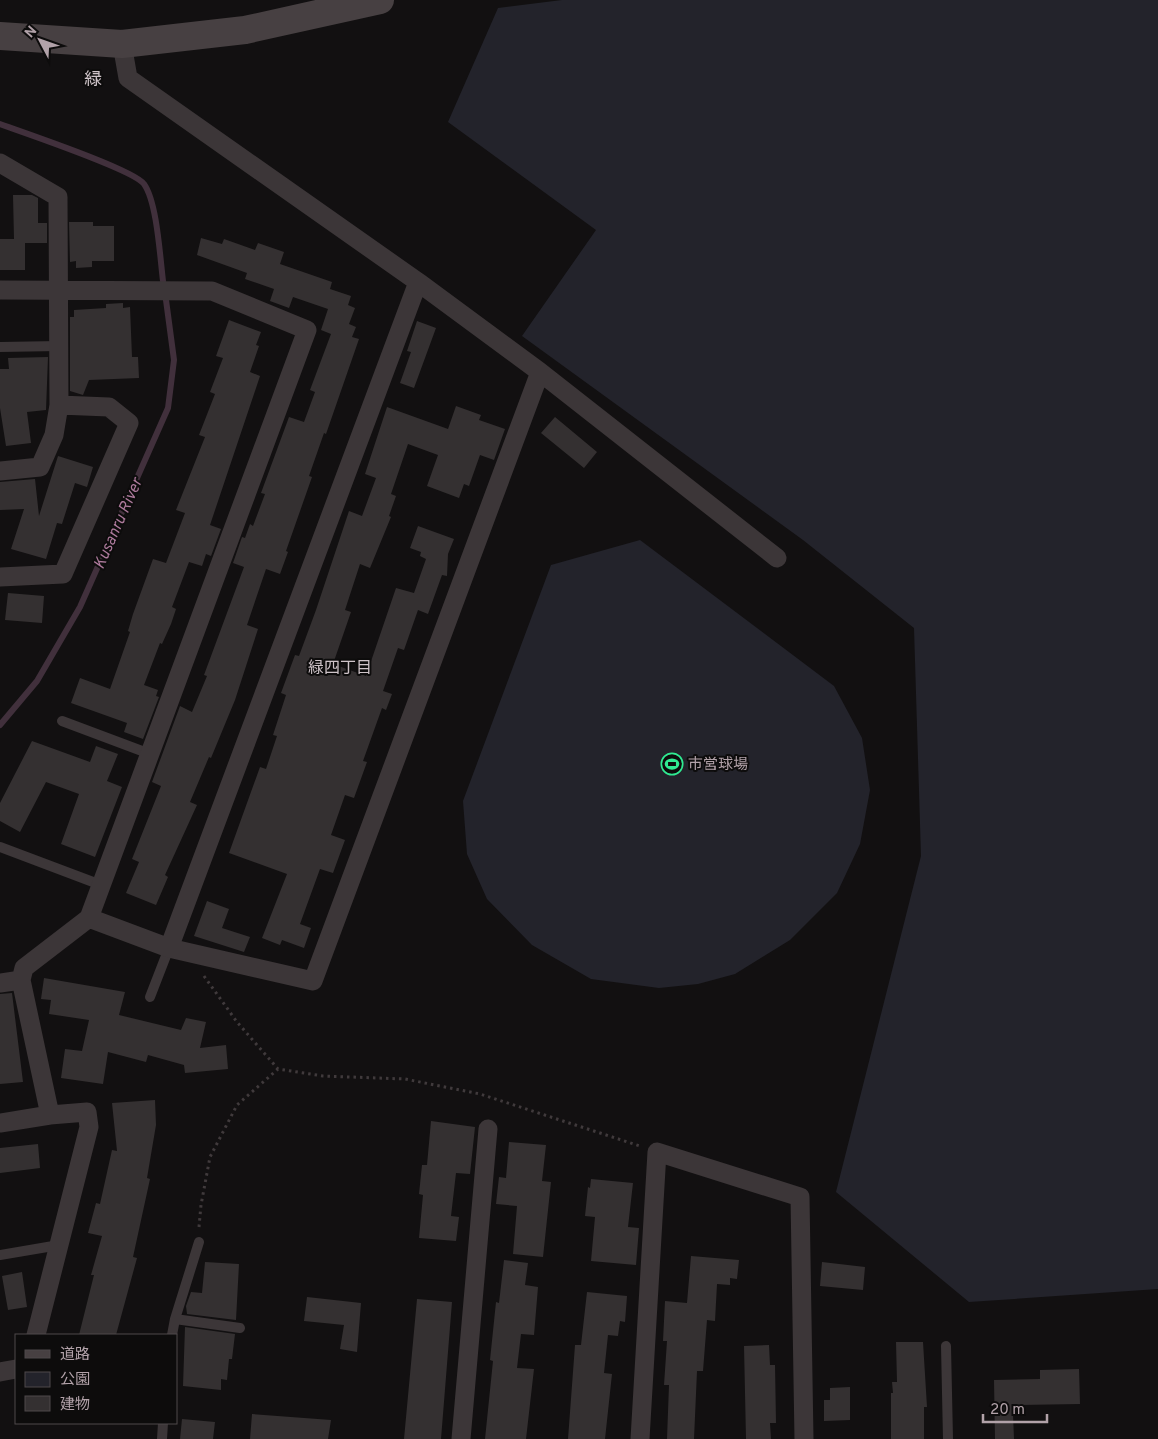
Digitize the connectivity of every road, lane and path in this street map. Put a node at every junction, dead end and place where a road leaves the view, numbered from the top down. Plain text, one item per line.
1 (380, 0) edge
2 (0, 36) edge
3 (122, 44) junction
4 (0, 163) edge
5 (421, 278) junction
6 (0, 290) edge
7 (58, 291) junction
8 (59, 346) junction
9 (0, 347) edge
10 (540, 372) junction
11 (59, 405) junction
12 (0, 471) edge
13 (777, 558) dead end
14 (0, 577) edge
15 (62, 721) dead end
16 (150, 754) junction
17 (0, 847) edge
18 (102, 885) junction
19 (89, 918) junction
20 (177, 950) junction
21 (21, 980) junction
22 (0, 983) edge
23 (150, 997) dead end
24 (278, 1069) junction
25 (50, 1115) junction
26 (0, 1124) edge
27 (488, 1130) dead end
28 (657, 1152) junction
29 (199, 1242) joint
30 (59, 1245) junction
31 (0, 1255) edge
32 (175, 1319) junction
33 (240, 1328) dead end
34 (36, 1334) edge
35 (172, 1334) edge
36 (946, 1346) dead end
37 (15, 1369) edge
38 (0, 1372) edge
39 (163, 1424) edge
40 (162, 1439) edge
41 (461, 1439) edge
42 (640, 1439) edge
43 (804, 1439) edge
44 (948, 1439) edge

1 - 3 street
2 - 3 street
3 - 5 street
4 - 7 street
5 - 10 street
5 - 20 street
6 - 7 street
7 - 8 street
7 - 16 street
8 - 9 lane
8 - 11 street
10 - 13 street
10 - 20 street
11 - 12 street
11 - 14 street
15 - 16 lane
16 - 18 street
17 - 18 lane
18 - 19 street
19 - 20 street
19 - 21 street
20 - 23 lane
20 - 24 path
21 - 22 street
21 - 25 street
24 - 28 path
24 - 29 path
25 - 26 street
25 - 30 street
27 - 41 street
28 - 42 street
28 - 43 street
29 - 32 lane
30 - 31 lane
30 - 34 street
32 - 33 lane
32 - 35 lane
36 - 44 lane
37 - 38 street
39 - 40 lane

